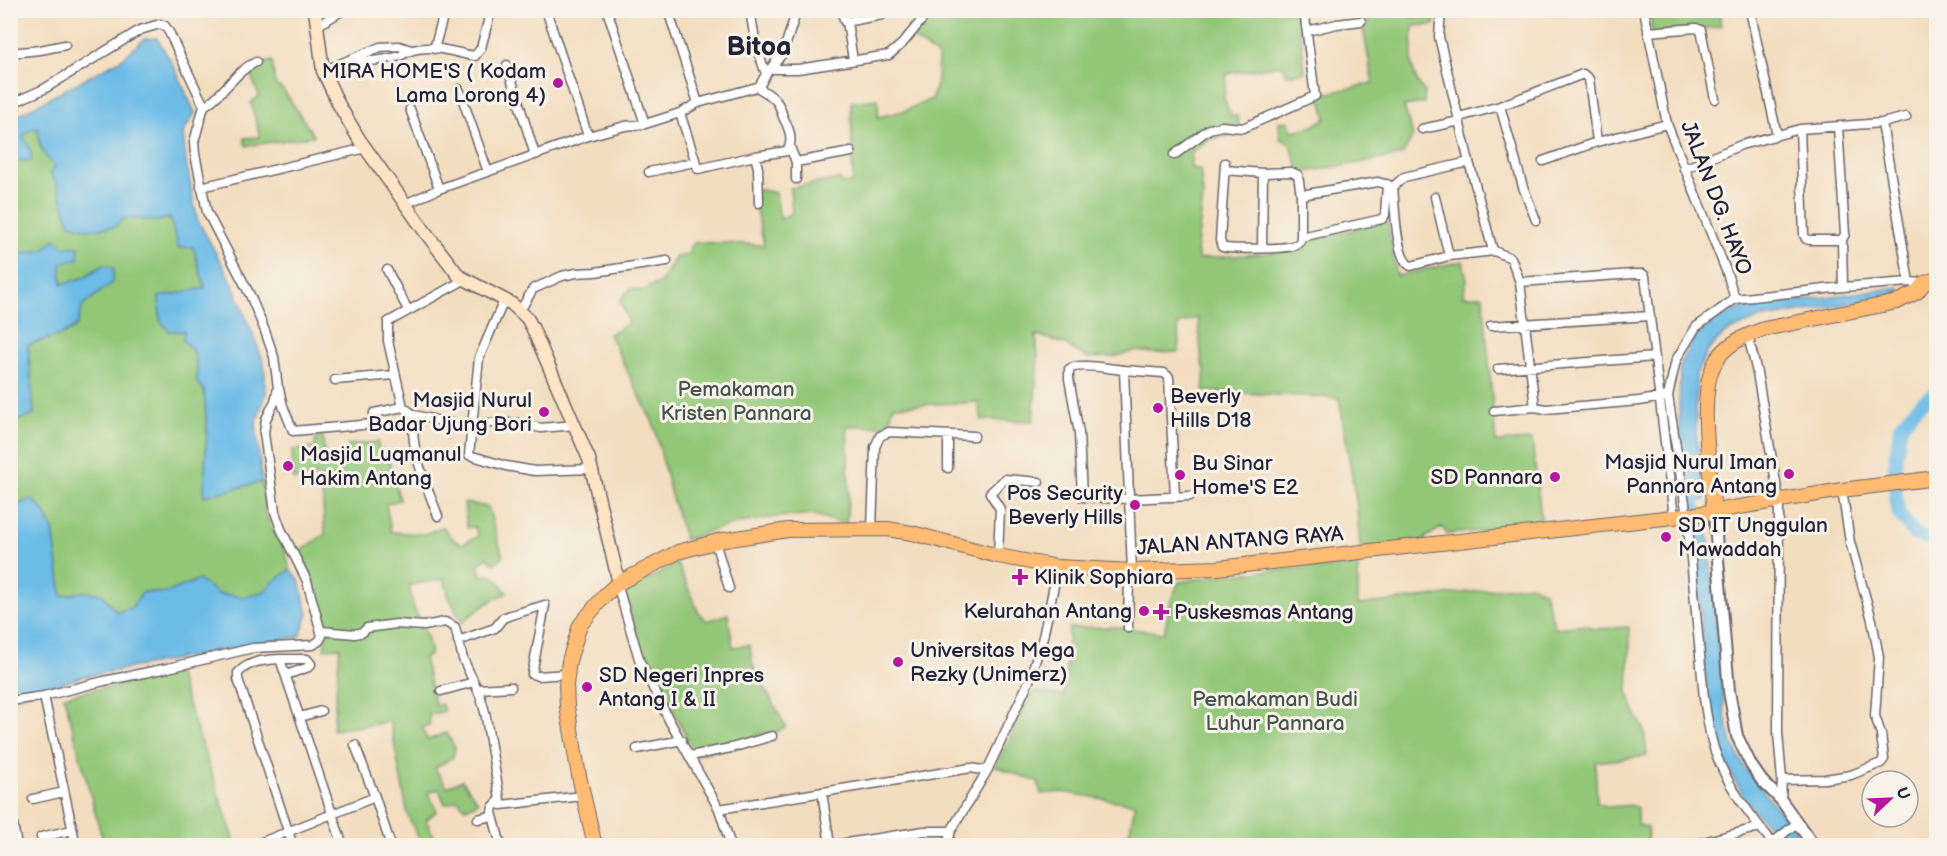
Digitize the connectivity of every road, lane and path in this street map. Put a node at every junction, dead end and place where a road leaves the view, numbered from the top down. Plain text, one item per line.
1 (315, 10) edge
2 (343, 10) edge
3 (445, 10) edge
4 (491, 10) edge
5 (546, 10) edge
6 (607, 10) edge
7 (668, 10) edge
8 (750, 10) edge
9 (797, 10) edge
10 (841, 10) edge
11 (930, 10) edge
12 (1304, 10) edge
13 (1441, 10) edge
14 (1644, 10) edge
15 (1750, 10) edge
16 (882, 15) dead end
17 (1361, 21) dead end
18 (847, 22) junction
19 (318, 26) junction
20 (1307, 31) junction
21 (1648, 32) junction
22 (65, 45) dead end
23 (434, 49) junction
24 (10, 53) edge
25 (854, 60) junction
26 (256, 62) dead end
27 (507, 65) dead end
28 (323, 71) junction
29 (768, 72) junction
30 (757, 87) junction
31 (459, 89) dead end
32 (1715, 99) dead end
33 (698, 103) junction
34 (10, 104) edge
35 (1500, 105) junction
36 (204, 106) junction
37 (410, 109) dead end
38 (680, 112) junction
39 (1906, 117) dead end
40 (1459, 119) junction
41 (1882, 123) junction
42 (645, 124) junction
43 (1667, 124) junction
44 (1838, 127) junction
45 (1422, 129) dead end
46 (1800, 129) junction
47 (1778, 135) junction
48 (588, 136) junction
49 (1597, 142) junction
50 (790, 147) junction
51 (366, 148) junction
52 (851, 152) dead end
53 (535, 154) junction
54 (1173, 155) dead end
55 (755, 156) junction
56 (1543, 160) dead end
57 (694, 162) junction
58 (796, 162) junction
59 (1469, 162) junction
60 (1684, 169) junction
61 (488, 172) junction
62 (649, 172) dead end
63 (1263, 173) junction
64 (796, 179) dead end
65 (1390, 185) junction
66 (201, 187) junction
67 (439, 189) junction
68 (1301, 195) junction
69 (1435, 197) dead end
70 (759, 203) dead end
71 (405, 204) junction
72 (1536, 220) dead end
73 (1301, 237) junction
74 (1842, 240) junction
75 (1262, 248) junction
76 (1494, 251) junction
77 (1449, 256) junction
78 (667, 261) dead end
79 (387, 270) dead end
80 (464, 280) junction
81 (1930, 281) edge
82 (1520, 282) junction
83 (1909, 282) junction
84 (1843, 287) junction
85 (505, 298) junction
86 (1735, 299) junction
87 (408, 310) junction
88 (520, 311) junction
89 (1650, 316) junction
90 (1524, 325) junction
91 (1491, 326) dead end
92 (1748, 335) junction
93 (1655, 357) junction
94 (1529, 366) junction
95 (1498, 369) dead end
96 (1124, 370) junction
97 (395, 375) junction
98 (336, 380) dead end
99 (278, 388) junction
100 (1664, 397) junction
101 (403, 407) junction
102 (1534, 407) junction
103 (1494, 411) dead end
104 (414, 415) junction
105 (575, 425) junction
106 (472, 427) junction
107 (948, 435) junction
108 (974, 436) dead end
109 (948, 468) dead end
110 (592, 469) junction
111 (1936, 478) edge
112 (1039, 482) dead end
113 (1842, 490) junction
114 (1190, 496) dead end
115 (1175, 497) junction
116 (1129, 499) junction
117 (1779, 500) junction
118 (1714, 512) junction
119 (438, 516) dead end
120 (1684, 516) junction
121 (872, 530) junction
122 (715, 542) junction
123 (998, 556) junction
124 (1058, 567) junction
125 (1132, 570) junction
126 (618, 584) junction
127 (729, 588) dead end
128 (1128, 628) dead end
129 (321, 631) junction
130 (458, 641) junction
131 (280, 659) junction
132 (567, 674) junction
133 (286, 675) junction
134 (476, 686) junction
135 (511, 687) dead end
136 (441, 691) dead end
137 (44, 696) junction
138 (10, 701) edge
139 (321, 711) dead end
140 (300, 717) junction
141 (772, 736) dead end
142 (682, 740) junction
143 (355, 745) dead end
144 (637, 749) dead end
145 (690, 756) junction
146 (987, 771) junction
147 (1782, 780) junction
148 (64, 792) junction
149 (822, 792) junction
150 (583, 796) junction
151 (375, 797) junction
152 (33, 799) dead end
153 (1781, 800) junction
154 (500, 801) junction
155 (10, 808) edge
156 (719, 809) junction
157 (332, 814) junction
158 (492, 816) junction
159 (478, 819) dead end
160 (1795, 824) junction
161 (1760, 827) junction
162 (72, 830) junction
163 (288, 831) junction
164 (951, 831) junction
165 (41, 837) dead end
166 (1774, 842) edge
167 (828, 845) edge
168 (843, 845) edge
169 (1692, 845) edge
170 (17, 846) edge
171 (76, 846) edge
172 (252, 846) edge
173 (293, 846) edge
174 (343, 846) edge
175 (391, 846) edge
176 (501, 846) edge
177 (595, 846) edge
178 (731, 846) edge
179 (947, 846) edge
180 (1815, 846) edge

1 - 19 main road
2 - 19 street
3 - 23 street
4 - 23 street
5 - 48 street
6 - 42 street
7 - 33 street
8 - 29 street
9 - 29 street
10 - 18 street
11 - 25 street
12 - 20 street
13 - 40 street
14 - 21 street, JALAN DG. HAYO
15 - 47 street
16 - 18 street
17 - 20 street
18 - 25 street
19 - 28 main road
20 - 54 street
21 - 32 street
21 - 43 street, JALAN DG. HAYO
22 - 24 street
23 - 28 street
25 - 29 street
26 - 36 street
27 - 53 street
28 - 51 main road
29 - 30 street
30 - 33 street
30 - 50 street
31 - 61 street
33 - 38 street
34 - 36 street
35 - 40 street
35 - 49 street
35 - 72 street
36 - 66 street
37 - 67 street
38 - 42 street
38 - 57 street
39 - 41 street
40 - 45 street
40 - 59 street
41 - 44 street
41 - 83 street
42 - 48 street
43 - 49 street
43 - 60 street, JALAN DG. HAYO
44 - 46 street
44 - 74 street
46 - 47 street
46 - 74 street
47 - 60 street
48 - 53 street
49 - 56 street
50 - 55 street
50 - 58 street
51 - 66 street
51 - 71 main road
52 - 58 street
53 - 61 street
55 - 57 street
55 - 70 street
57 - 62 street
58 - 64 street
59 - 65 street
59 - 76 street
60 - 86 street, JALAN DG. HAYO
61 - 67 street
63 - 68 street
63 - 75 street
63 - 75 street
65 - 68 street
65 - 73 street
65 - 77 street
66 - 99 street
67 - 71 street
68 - 73 street
69 - 77 street
71 - 80 main road
73 - 75 street
74 - 84 street
76 - 77 street
76 - 82 street
78 - 88 street
79 - 87 street
80 - 85 main road
80 - 87 street
81 - 83 street
81 - 92 main road
82 - 89 street
82 - 90 street
83 - 84 street
84 - 86 street
85 - 88 main road
85 - 106 street
86 - 100 street, JALAN DG. HAYO
87 - 97 street
88 - 105 main road
89 - 90 street
89 - 93 street
90 - 91 street
90 - 94 street
92 - 117 street
92 - 118 main road
93 - 94 street
93 - 100 street
94 - 95 street
94 - 102 street
96 - 115 street
96 - 116 street
96 - 116 street
97 - 98 street
97 - 101 street
99 - 101 street
99 - 129 street
100 - 102 street
100 - 120 street, JALAN DG. HAYO
101 - 104 street
102 - 103 street
104 - 106 street
104 - 119 street
105 - 106 street
105 - 110 main road
106 - 110 street
107 - 108 street
107 - 109 street
107 - 121 street
110 - 126 main road
111 - 113 main road, JALAN ANTANG RAYA
112 - 123 street
113 - 117 main road, JALAN ANTANG RAYA
113 - 147 street
114 - 115 street
115 - 116 street
116 - 125 street
117 - 118 main road, JALAN ANTANG RAYA
117 - 147 street
118 - 120 main road, JALAN ANTANG RAYA
118 - 153 street
120 - 125 main road, JALAN ANTANG RAYA
120 - 161 street, JALAN DG. HAYO
121 - 122 main road, JALAN ANTANG RAYA
121 - 123 main road, JALAN ANTANG RAYA
122 - 126 main road, JALAN ANTANG RAYA
122 - 127 street
123 - 124 main road, JALAN ANTANG RAYA
124 - 125 main road, JALAN ANTANG RAYA
124 - 146 street
125 - 128 street
126 - 132 main road, JALAN ANTANG RAYA
126 - 142 street
129 - 130 street
129 - 137 street
130 - 132 street
130 - 134 street
131 - 133 street
131 - 133 street
131 - 163 street
132 - 150 main road, JALAN ANTANG RAYA
133 - 140 street
134 - 135 street
134 - 136 street
134 - 154 street
137 - 138 street
137 - 148 street
139 - 140 street
140 - 157 street
141 - 145 street
142 - 144 street
142 - 145 street
143 - 151 street
145 - 156 street
146 - 149 street
146 - 164 street
147 - 153 street
148 - 152 street
148 - 162 street
149 - 156 street
149 - 167 street
150 - 154 street
150 - 177 main road, JALAN ANTANG RAYA
151 - 157 street
151 - 175 street
153 - 160 street
154 - 158 street
155 - 170 street
156 - 178 street
157 - 163 street
157 - 174 street
158 - 159 street
158 - 176 street
160 - 166 street
160 - 180 street
161 - 166 street, JALAN DG. HAYO
161 - 169 street
162 - 165 street
162 - 171 street
163 - 172 street
163 - 173 street
164 - 168 street
164 - 179 street
167 - 168 street

